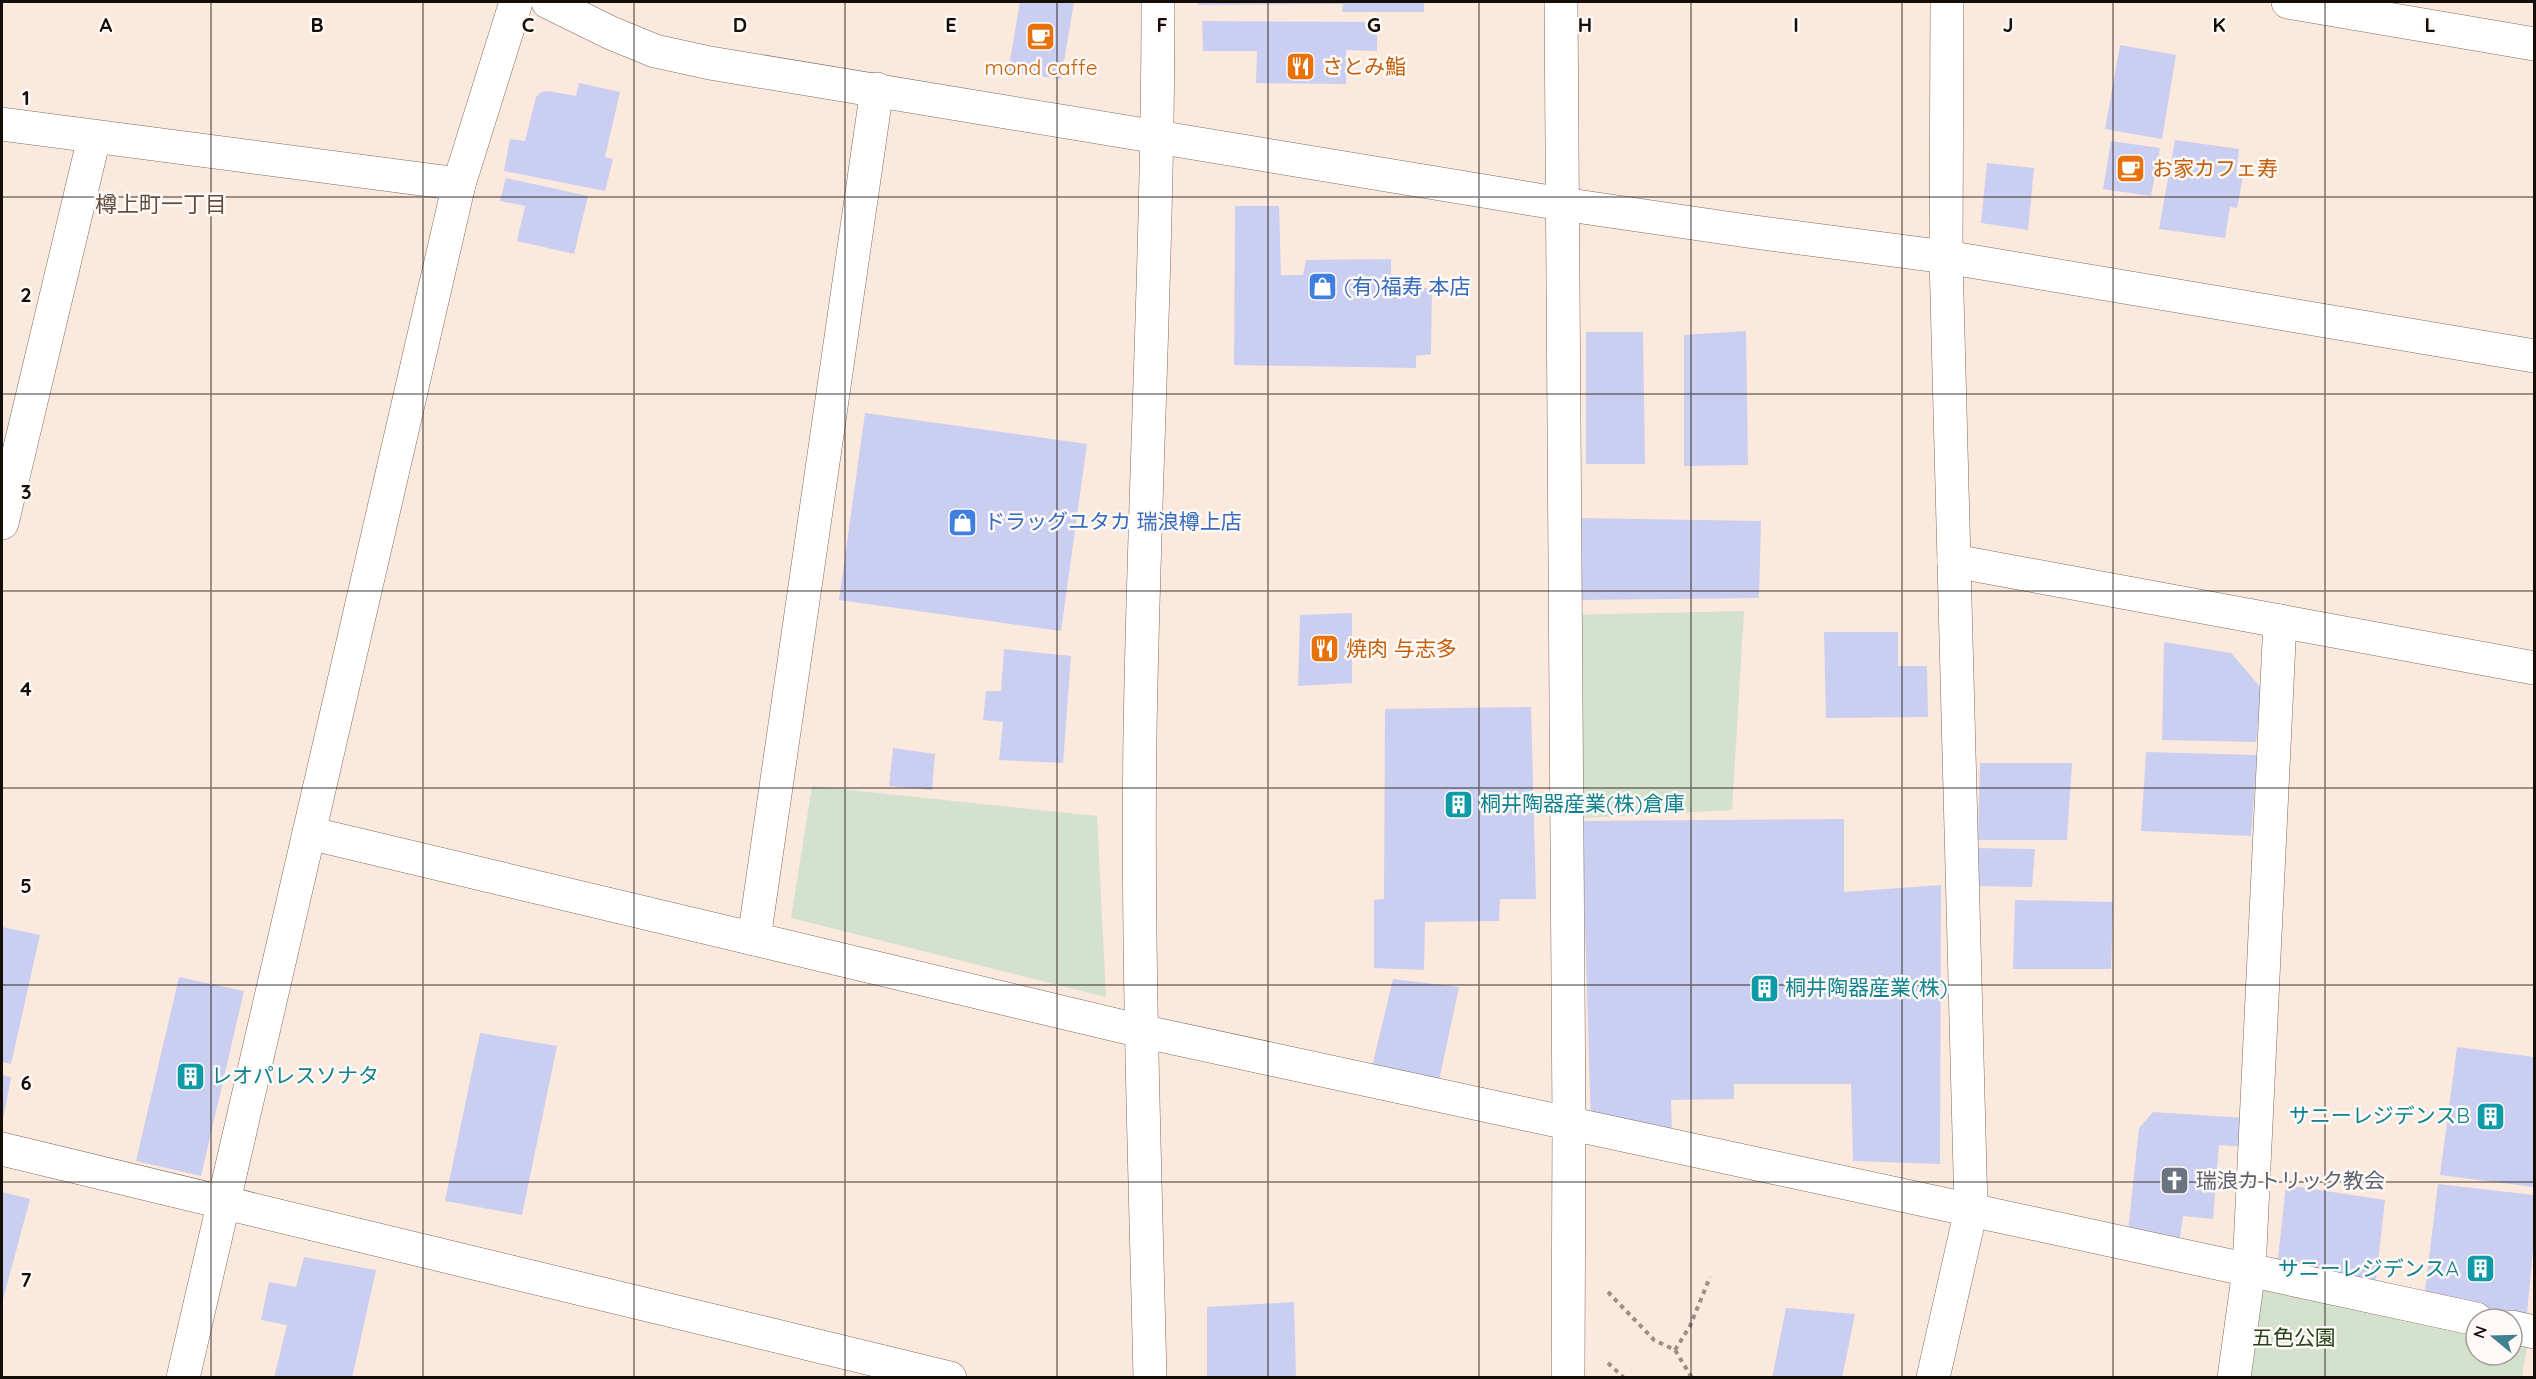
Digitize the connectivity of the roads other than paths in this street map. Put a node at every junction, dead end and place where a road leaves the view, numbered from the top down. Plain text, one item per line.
1 (516, 2) edge
2 (548, 2) edge
3 (1158, 2) edge
4 (1562, 2) edge
5 (1947, 2) edge
6 (2305, 3) edge
7 (2535, 44) edge
8 (877, 89) junction
9 (2, 124) edge
10 (1158, 135) junction
11 (94, 138) junction
12 (459, 184) junction
13 (1562, 204) junction
14 (1946, 256) junction
15 (2535, 356) edge
16 (2, 523) edge
17 (1954, 561) junction
18 (2280, 621) junction
19 (2535, 668) edge
20 (309, 833) junction
21 (754, 939) junction
22 (1141, 1031) junction
23 (1569, 1123) junction
24 (2, 1149) edge
25 (224, 1201) junction
26 (1971, 1210) junction
27 (2249, 1270) junction
28 (2464, 1316) edge
29 (849, 1366) edge
30 (183, 1377) edge
31 (950, 1377) edge
32 (1150, 1377) edge
33 (1568, 1377) edge
34 (1933, 1377) edge
35 (2234, 1377) edge

1 - 12 street
2 - 8 street
3 - 10 street
4 - 13 street
5 - 14 street
6 - 7 street
8 - 10 street
8 - 21 street
9 - 11 street
10 - 13 street
10 - 22 street
11 - 12 street
11 - 16 street
12 - 20 street
13 - 14 street
13 - 23 street
14 - 15 street
14 - 17 street
17 - 18 street
17 - 26 street
18 - 19 street
18 - 27 street
20 - 21 street
20 - 25 street
21 - 22 street
22 - 23 street
22 - 32 street
23 - 26 street
23 - 33 street
24 - 25 street
25 - 29 street
25 - 30 street
26 - 27 street
26 - 34 street
27 - 28 street
27 - 35 street
29 - 31 street

